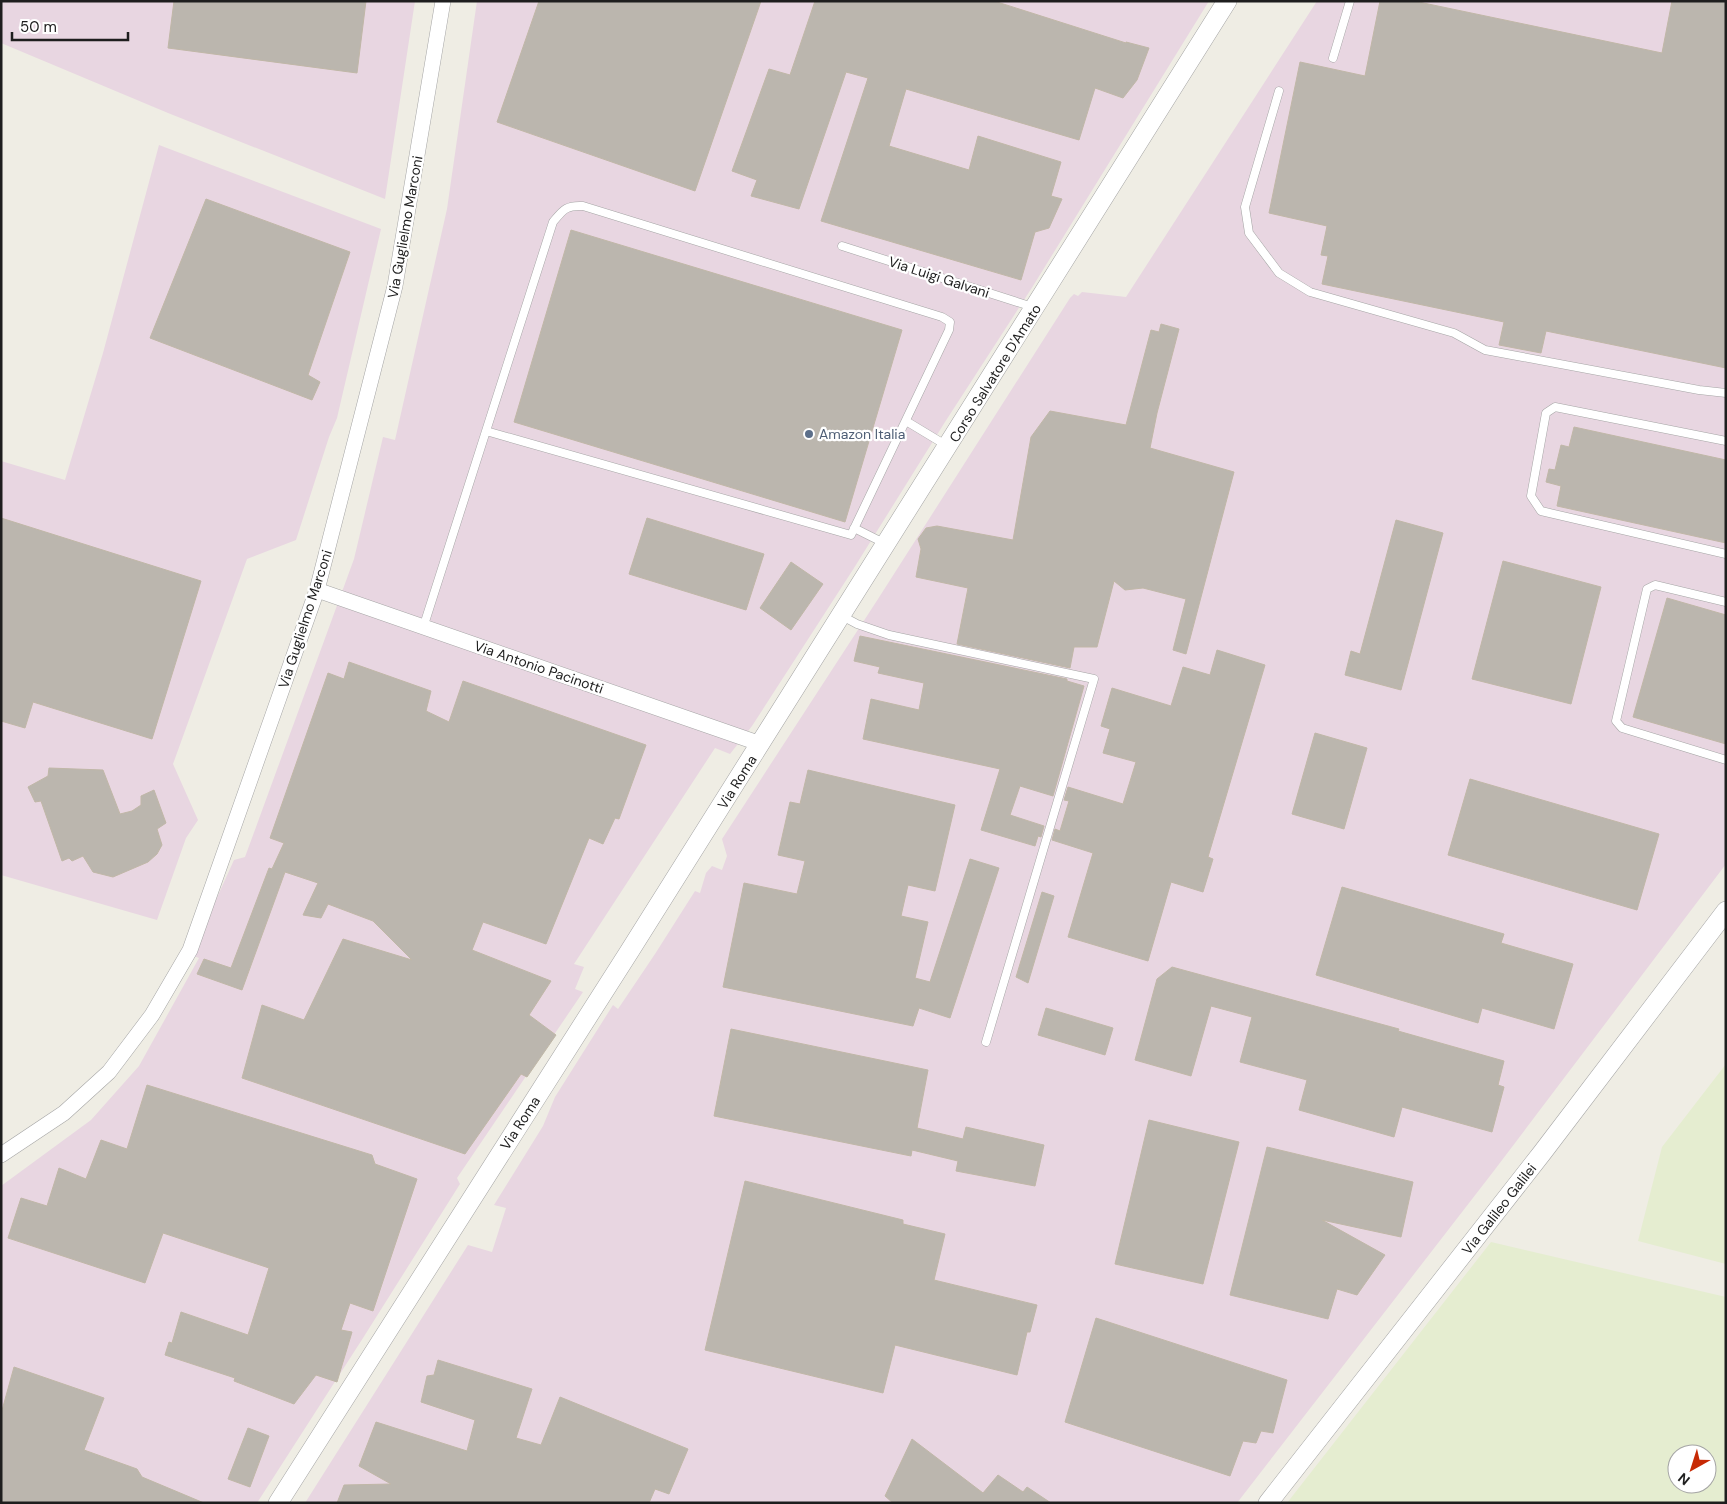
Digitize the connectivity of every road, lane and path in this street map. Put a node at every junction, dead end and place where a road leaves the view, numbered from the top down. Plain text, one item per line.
1 (443, 1) edge
2 (1227, 1) edge
3 (1350, 1) edge
4 (1333, 58) dead end
5 (1278, 91) dead end
6 (842, 246) dead end
7 (1036, 308) junction
8 (1726, 393) edge
9 (906, 421) junction
10 (486, 431) junction
11 (1726, 441) edge
12 (949, 447) junction
13 (854, 528) junction
14 (887, 545) junction
15 (1726, 554) edge
16 (317, 590) junction
17 (1726, 602) edge
18 (842, 616) junction
19 (423, 628) junction
20 (761, 744) junction
21 (1726, 760) edge
22 (1726, 911) edge
23 (986, 1042) dead end
24 (1, 1155) edge
25 (278, 1503) edge
26 (1268, 1503) edge

1 - 16 street, Via Guglielmo Marconi
2 - 7 street, Corso Salvatore D'Amato
3 - 4 lane
5 - 8 lane
6 - 7 lane, Via Luigi Galvani
7 - 12 street, Corso Salvatore D'Amato
9 - 10 lane
9 - 12 lane
9 - 13 lane
10 - 13 lane
10 - 19 lane
11 - 15 lane
12 - 14 street, Corso Salvatore D'Amato
13 - 14 lane
14 - 18 street, Corso Salvatore D'Amato
16 - 19 street, Via Antonio Pacinotti
16 - 24 street, Via Guglielmo Marconi
17 - 21 lane
18 - 20 street, Corso Salvatore D'Amato
18 - 23 lane
19 - 20 street, Via Antonio Pacinotti
20 - 25 street, Via Roma
22 - 26 street, Via Galileo Galilei

